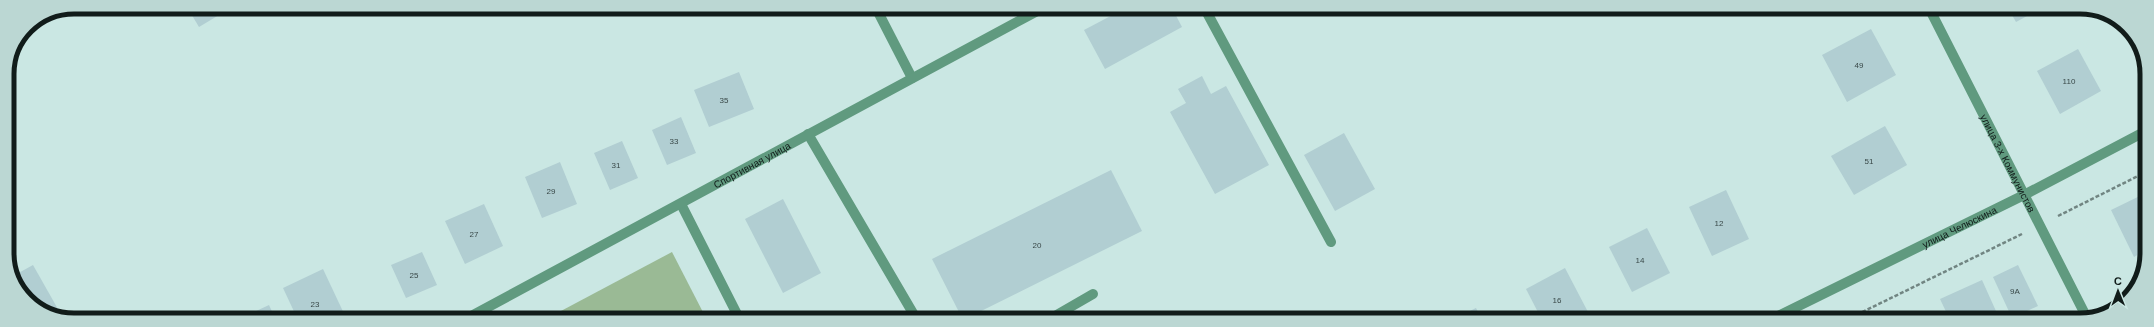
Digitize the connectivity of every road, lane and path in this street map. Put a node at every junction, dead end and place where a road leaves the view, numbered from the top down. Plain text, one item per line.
1 (879, 14) edge
2 (1032, 14) edge
3 (1206, 14) edge
4 (1932, 14) edge
5 (912, 78) junction
6 (808, 134) junction
7 (2140, 134) edge
8 (2140, 175) edge
9 (2024, 195) junction
10 (681, 204) junction
11 (2040, 226) junction
12 (1331, 242) dead end
13 (1093, 294) dead end
14 (477, 313) edge
15 (736, 313) edge
16 (913, 313) edge
17 (1060, 313) edge
18 (1784, 313) edge
19 (1860, 313) edge
20 (2084, 313) edge

1 - 5 street
2 - 5 street, Спортивная улица
3 - 12 street
4 - 9 street, улица 3-х Коммунистов
5 - 6 street, Спортивная улица
6 - 10 street, Спортивная улица
6 - 16 street
7 - 9 street, улица Челюскина
8 - 11 path
9 - 11 street, улица 3-х Коммунистов
9 - 18 street, улица Челюскина
10 - 14 street, Спортивная улица
10 - 15 street
11 - 19 path
11 - 20 street, улица 3-х Коммунистов
13 - 17 street

